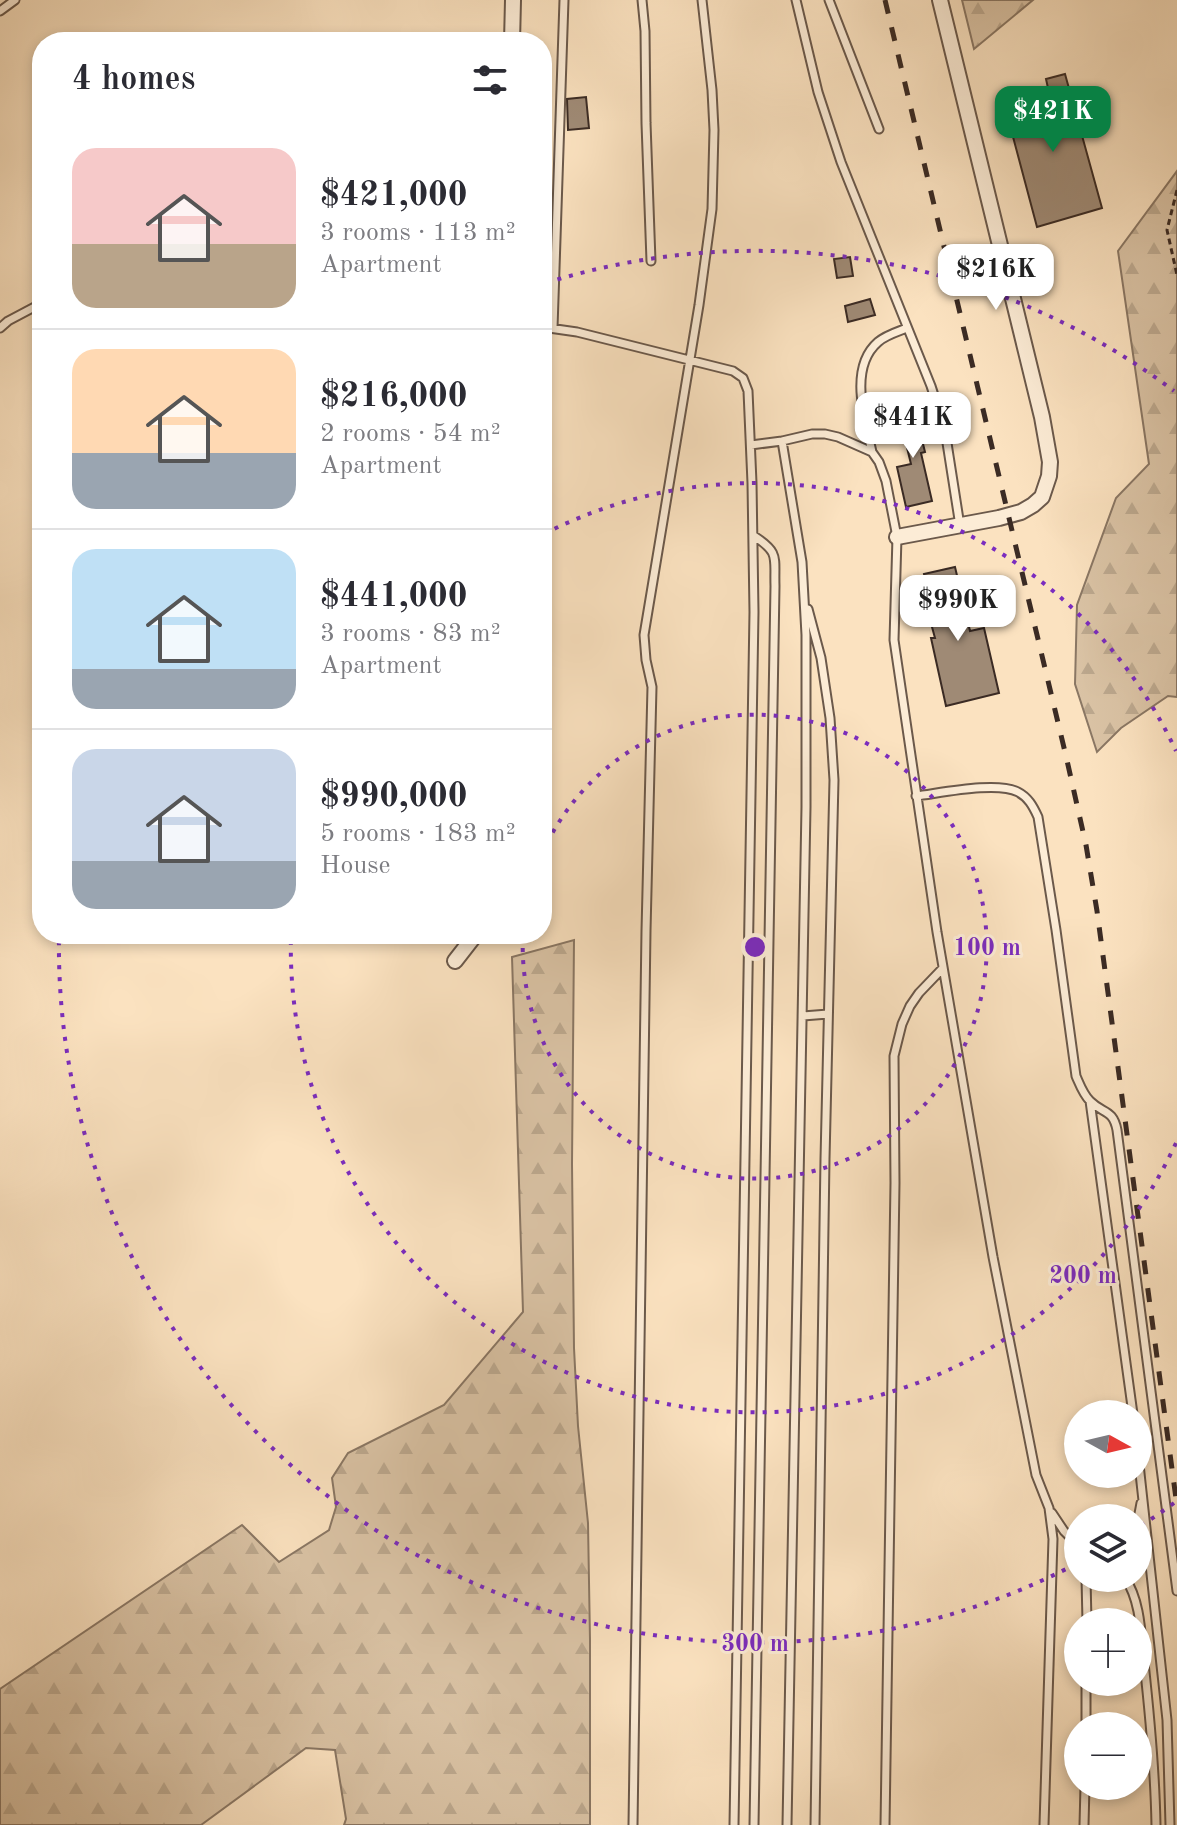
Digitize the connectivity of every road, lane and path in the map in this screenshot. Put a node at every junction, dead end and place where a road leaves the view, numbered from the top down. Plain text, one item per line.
1 (15, 0) edge
2 (513, 0) edge
3 (564, 0) edge
4 (642, 0) edge
5 (702, 0) edge
6 (798, 0) edge
7 (829, 0) edge
8 (940, 0) edge
9 (0, 11) edge
10 (512, 32) edge
11 (879, 129) dead end
12 (1177, 190) edge
13 (651, 261) dead end
14 (1177, 275) edge
15 (32, 308) edge
16 (0, 328) edge
17 (553, 328) joint
18 (907, 328) junction
19 (689, 359) junction
20 (782, 441) junction
21 (751, 445) junction
22 (872, 452) junction
23 (960, 526) junction
24 (754, 536) junction
25 (897, 537) junction
26 (804, 596) junction
27 (916, 796) junction
28 (468, 944) edge
29 (455, 961) dead end
30 (943, 968) junction
31 (828, 1014) junction
32 (803, 1016) junction
33 (1090, 1101) junction
34 (1131, 1400) edge
35 (1142, 1488) edge
36 (1049, 1508) junction
37 (1064, 1530) edge
38 (1177, 1591) edge
39 (1132, 1592) edge
40 (1085, 1800) edge
41 (633, 1825) edge
42 (734, 1825) edge
43 (754, 1825) edge
44 (787, 1825) edge
45 (815, 1825) edge
46 (885, 1825) edge
47 (1044, 1825) edge
48 (1084, 1825) edge
49 (1156, 1825) edge
50 (1170, 1825) edge

1 - 9 lane
2 - 10 street
3 - 17 lane
4 - 13 lane
5 - 19 lane
6 - 18 lane
7 - 11 lane
8 - 23 street
12 - 14 path
15 - 16 lane
17 - 19 lane
18 - 22 lane
18 - 23 lane
19 - 21 lane
19 - 41 lane
20 - 21 lane
20 - 22 lane
20 - 26 lane
21 - 24 lane
22 - 25 lane
23 - 25 street
24 - 42 lane
24 - 43 lane
25 - 27 lane
26 - 31 lane
26 - 32 lane
27 - 30 lane
27 - 33 lane
28 - 29 street
30 - 36 lane
30 - 46 lane
31 - 32 lane
31 - 45 lane
32 - 44 lane
33 - 34 lane
33 - 38 lane
35 - 50 lane
36 - 37 lane
36 - 47 lane
39 - 49 lane
40 - 48 lane

